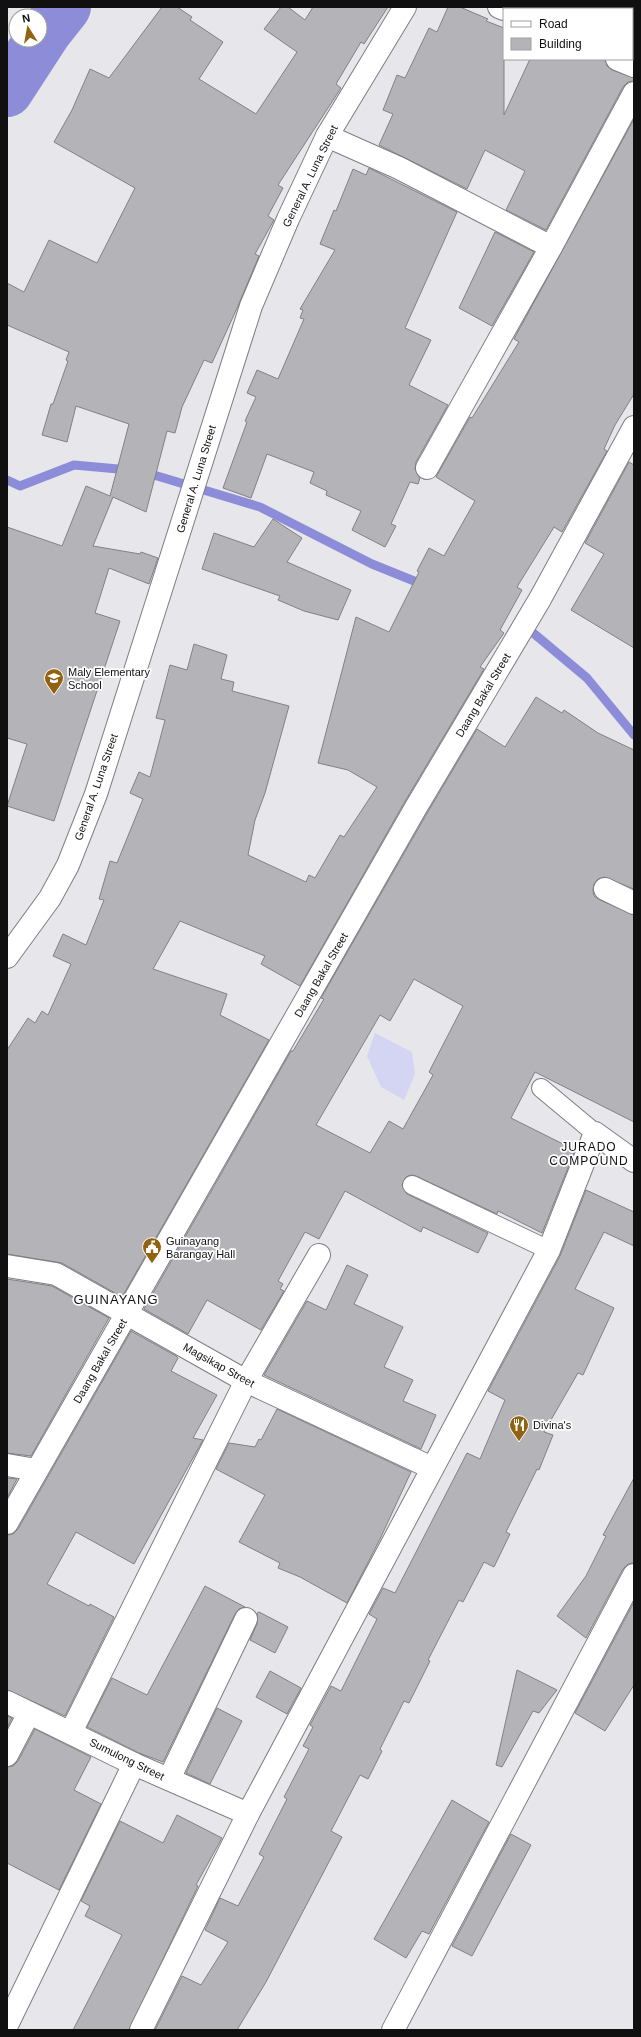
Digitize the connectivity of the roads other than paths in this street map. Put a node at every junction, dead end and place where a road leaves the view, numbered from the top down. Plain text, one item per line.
1 (405, 7) edge
2 (619, 60) edge
3 (634, 66) edge
4 (634, 93) edge
5 (327, 136) junction
6 (551, 247) junction
7 (634, 427) edge
8 (427, 468) dead end
9 (605, 889) dead end
10 (634, 903) edge
11 (7, 957) edge
12 (541, 1088) dead end
13 (595, 1133) junction
14 (633, 1159) edge
15 (412, 1185) dead end
16 (549, 1250) junction
17 (319, 1255) dead end
18 (7, 1266) edge
19 (128, 1314) junction
20 (246, 1381) junction
21 (7, 1465) edge
22 (432, 1468) junction
23 (36, 1470) junction
24 (7, 1523) edge
25 (634, 1575) edge
26 (246, 1619) dead end
27 (7, 1702) edge
28 (29, 1713) junction
29 (71, 1732) junction
30 (7, 1755) edge
31 (134, 1764) junction
32 (169, 1779) junction
33 (248, 1814) junction
34 (7, 2026) edge
35 (141, 2030) edge
36 (393, 2030) edge

1 - 5 street, General A. Luna Street
2 - 3 street
4 - 6 street
5 - 6 street
5 - 11 street, General A. Luna Street
6 - 8 street
7 - 19 street, Daang Bakal Street
9 - 10 street
12 - 13 lane
13 - 14 street
13 - 16 street
15 - 16 lane
16 - 22 street
17 - 20 street
18 - 19 street, Magsikap Street
19 - 20 street, Magsikap Street
19 - 23 street, Daang Bakal Street
20 - 22 street, Magsikap Street
20 - 29 street
21 - 23 street
22 - 33 street
23 - 24 street, Daang Bakal Street
25 - 36 street
26 - 32 street
27 - 28 street, Sumulong Street
28 - 29 street, Sumulong Street
28 - 30 street
29 - 31 street, Sumulong Street
31 - 32 street, Sumulong Street
31 - 34 street
32 - 33 street, Sumulong Street
33 - 35 street

